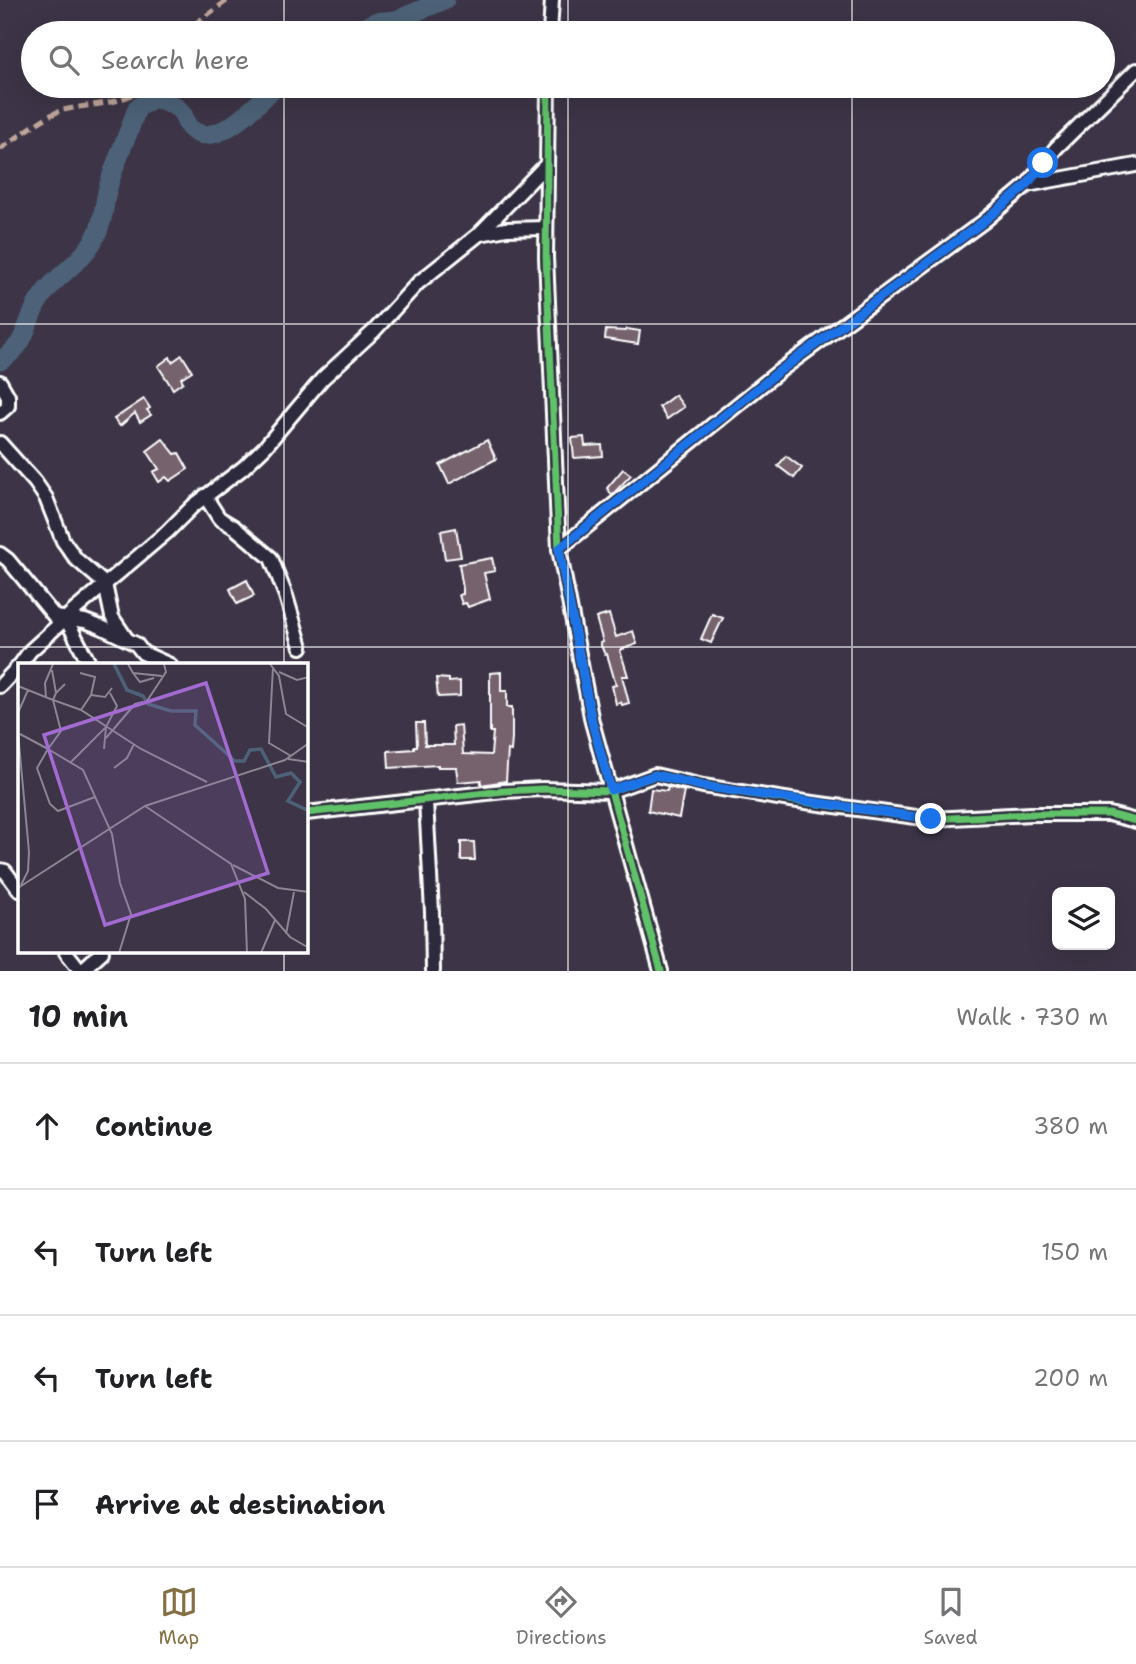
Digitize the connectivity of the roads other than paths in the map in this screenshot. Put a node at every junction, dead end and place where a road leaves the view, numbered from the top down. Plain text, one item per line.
1 (552, 0) edge
2 (551, 21) edge
3 (1136, 70) edge
4 (1115, 90) edge
5 (548, 98) edge
6 (1107, 98) edge
7 (546, 165) junction
8 (1136, 165) edge
9 (1027, 185) junction
10 (545, 228) junction
11 (478, 235) junction
12 (0, 382) edge
13 (0, 413) edge
14 (0, 443) edge
15 (205, 496) junction
16 (559, 549) junction
17 (0, 554) edge
18 (105, 584) junction
19 (66, 619) junction
20 (126, 638) junction
21 (301, 647) dead end
22 (21, 663) edge
23 (89, 663) edge
24 (166, 663) edge
25 (18, 667) edge
26 (0, 686) edge
27 (611, 790) junction
28 (426, 801) junction
29 (308, 813) edge
30 (1136, 821) edge
31 (0, 870) edge
32 (18, 889) edge
33 (67, 954) edge
34 (100, 954) edge
35 (80, 971) edge
36 (80, 971) edge
37 (433, 971) edge
38 (661, 971) edge

1 - 2 street
3 - 4 street
5 - 7 street
6 - 9 street
7 - 10 street
7 - 11 street
8 - 9 street
9 - 16 street
10 - 11 street
10 - 16 street
11 - 15 street
12 - 13 street
14 - 18 street
15 - 18 street
15 - 21 street
16 - 27 street
17 - 19 street
18 - 19 street
18 - 20 street
19 - 20 street
19 - 22 street
19 - 23 street
20 - 24 street
25 - 26 street
27 - 28 street
27 - 30 street
27 - 38 street
28 - 29 street
28 - 37 street
31 - 32 street
33 - 35 street
34 - 36 street

